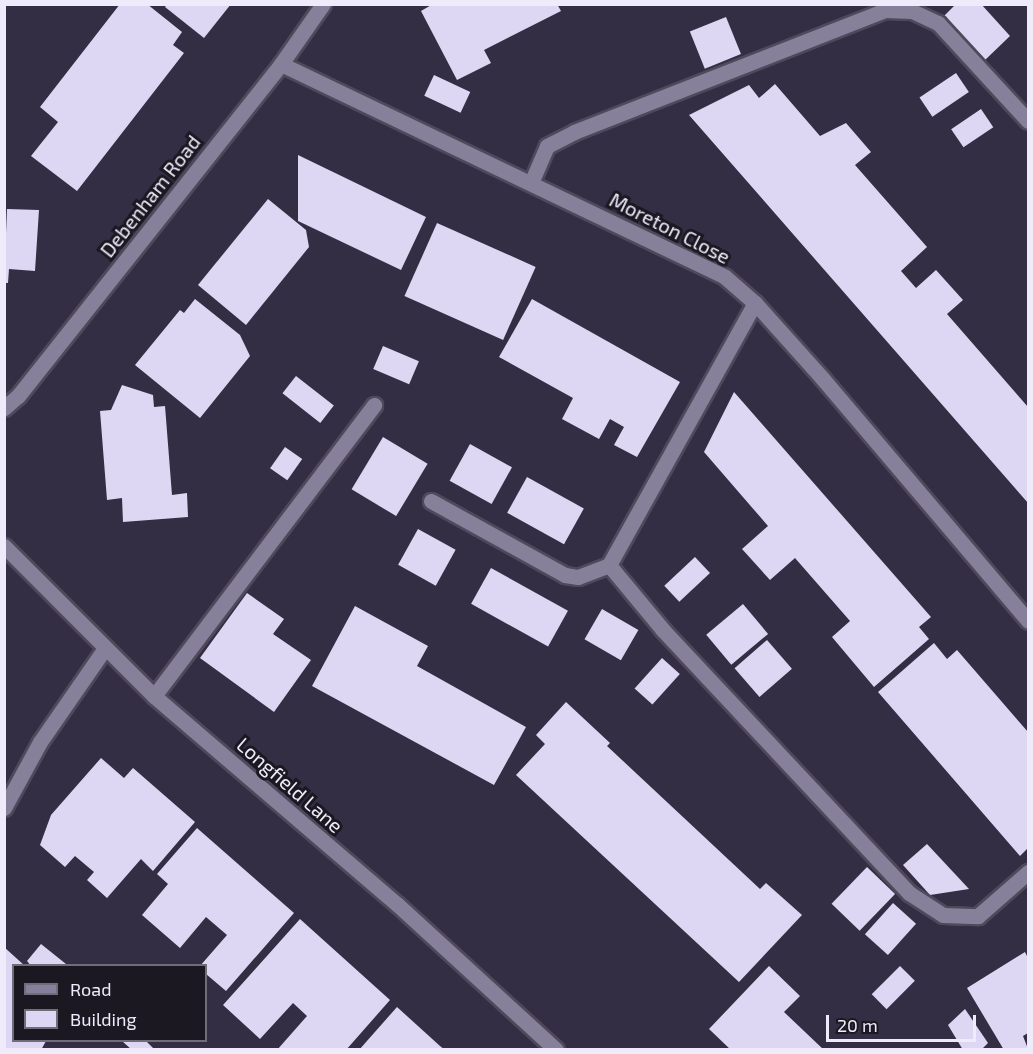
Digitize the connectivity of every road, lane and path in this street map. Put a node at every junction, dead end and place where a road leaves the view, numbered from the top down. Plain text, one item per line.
1 (323, 4) edge
2 (281, 64) junction
3 (1029, 121) edge
4 (531, 183) junction
5 (755, 303) junction
6 (374, 405) dead end
7 (4, 408) edge
8 (431, 501) dead end
9 (4, 546) edge
10 (609, 565) junction
11 (1029, 621) edge
12 (105, 648) junction
13 (154, 696) junction
14 (4, 808) edge
15 (1029, 872) edge
16 (556, 1050) edge

1 - 2 street, Debenham Road
2 - 4 street, Moreton Close
2 - 7 street, Debenham Road
3 - 4 street
4 - 5 street, Moreton Close
5 - 10 street
5 - 11 street, Moreton Close
6 - 13 street
8 - 10 street
9 - 12 street, Longfield Lane
10 - 15 street
12 - 13 street, Longfield Lane
12 - 14 street
13 - 16 street, Longfield Lane

